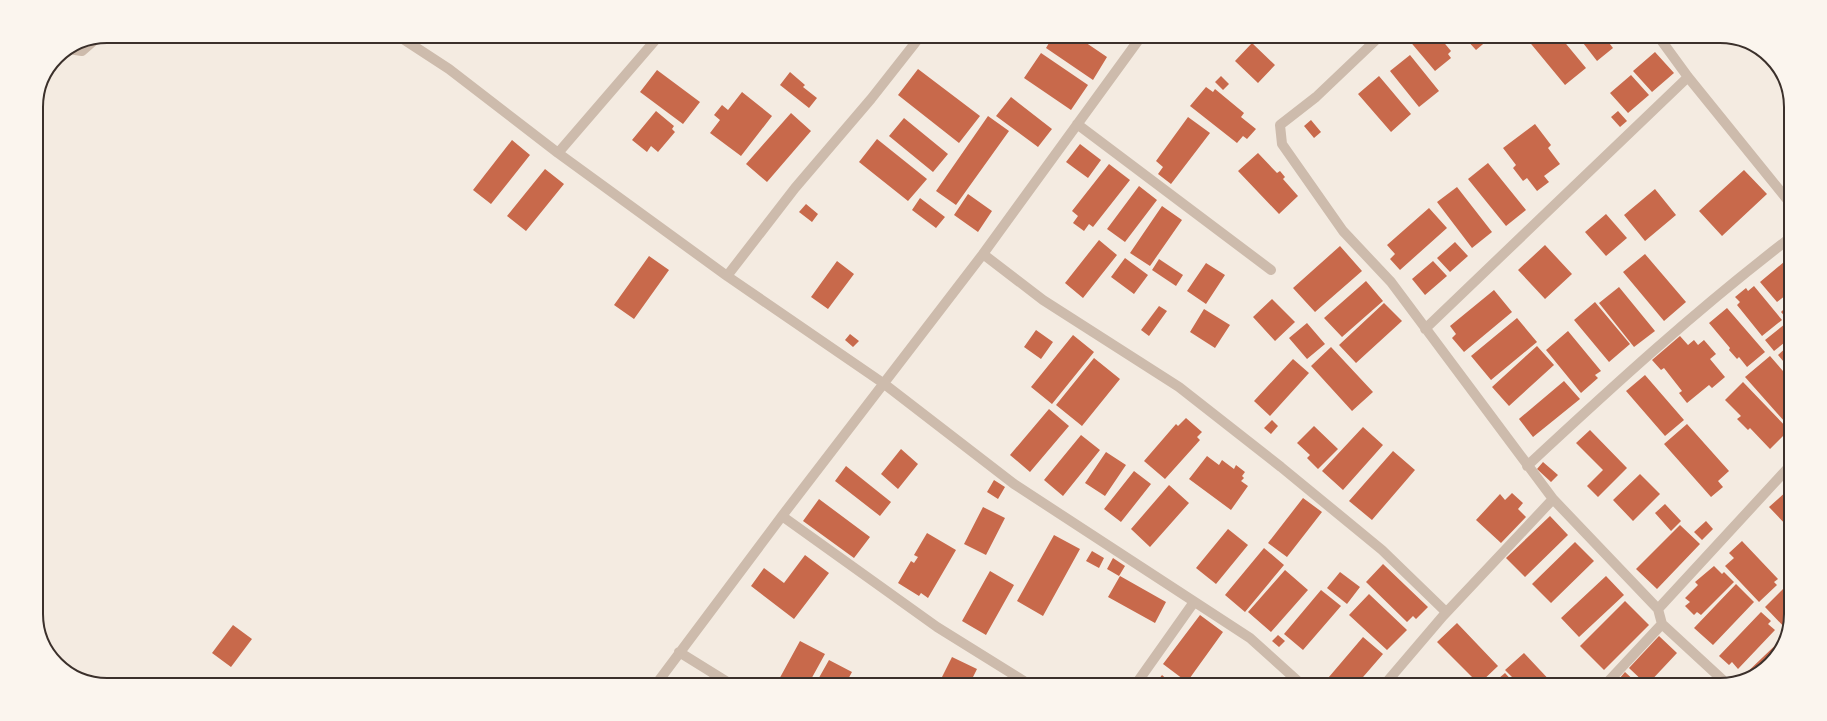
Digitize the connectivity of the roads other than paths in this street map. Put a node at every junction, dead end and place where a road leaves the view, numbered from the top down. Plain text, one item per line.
1 (409, 43) edge
2 (653, 43) edge
3 (915, 43) edge
4 (1136, 43) edge
5 (1373, 43) edge
6 (1663, 43) edge
7 (1688, 77) junction
8 (1077, 124) junction
9 (558, 153) junction
10 (1784, 196) edge
11 (1784, 243) edge
12 (983, 254) junction
13 (1271, 270) dead end
14 (727, 276) junction
15 (1425, 329) junction
16 (883, 383) junction
17 (1527, 466) junction
18 (1784, 472) edge
19 (1553, 499) junction
20 (782, 516) junction
21 (1194, 602) junction
22 (1658, 609) junction
23 (1446, 612) junction
24 (1662, 624) junction
25 (679, 652) junction
26 (660, 678) edge
27 (721, 678) edge
28 (1019, 678) edge
29 (1140, 678) edge
30 (1294, 678) edge
31 (1390, 678) edge
32 (1612, 678) edge
33 (1720, 678) edge

1 - 9 street
2 - 9 street
3 - 14 street
4 - 8 street
5 - 15 street
6 - 7 street
7 - 10 street
7 - 15 street
8 - 12 street
8 - 13 street
9 - 14 street
11 - 17 street
12 - 16 street
12 - 23 street
14 - 16 street
15 - 17 street
16 - 20 street
16 - 21 street
17 - 19 street
18 - 22 street
19 - 22 street
19 - 23 street
20 - 25 street
20 - 28 street
21 - 29 street
21 - 30 street
22 - 24 street
23 - 31 street
24 - 32 street
24 - 33 street
25 - 26 street
25 - 27 street

